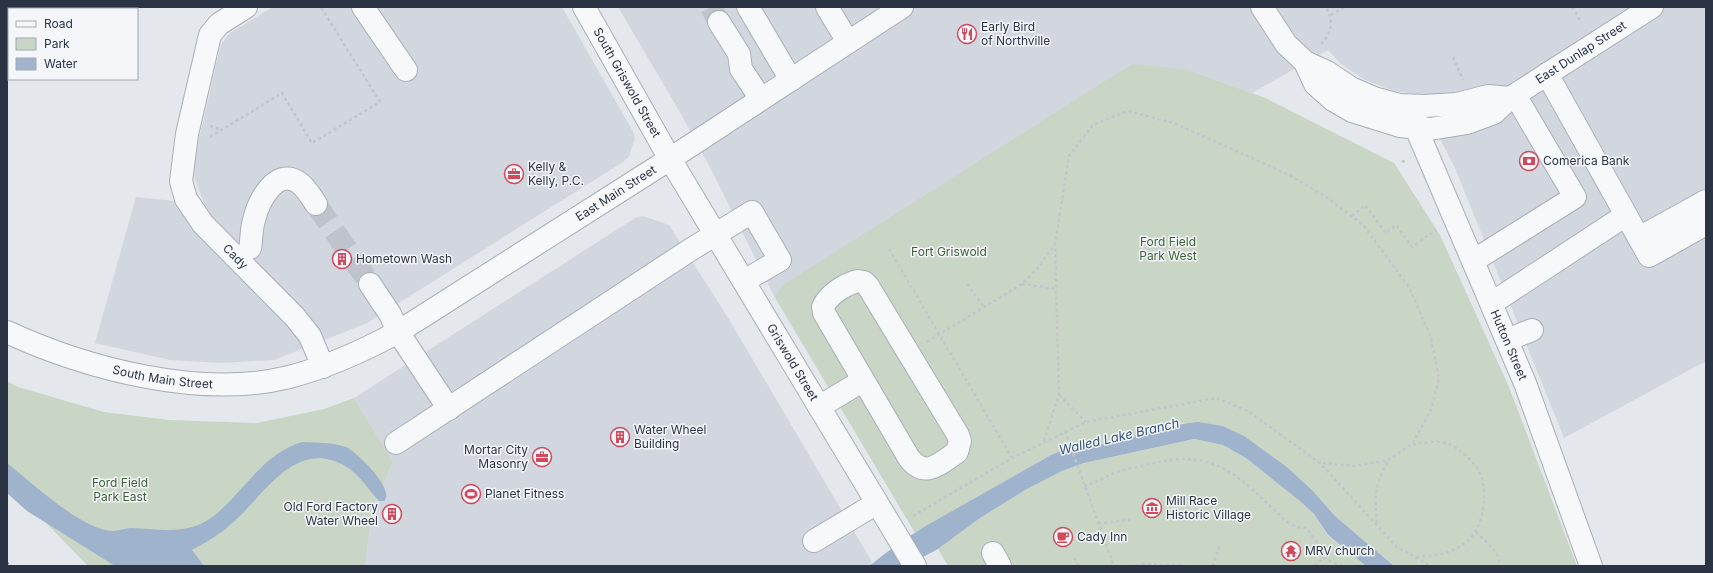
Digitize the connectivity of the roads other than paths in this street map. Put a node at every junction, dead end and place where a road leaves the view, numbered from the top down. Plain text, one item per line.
1 (246, 7) edge
2 (363, 7) edge
3 (584, 7) edge
4 (748, 7) edge
5 (826, 7) edge
6 (902, 7) edge
7 (1262, 7) edge
8 (1652, 7) edge
9 (720, 22) tunnel mouth
10 (848, 42) junction
11 (1305, 62) junction
12 (406, 70) dead end
13 (1547, 74) junction
14 (791, 80) junction
15 (1513, 96) junction
16 (761, 99) junction
17 (1415, 106) junction
18 (1416, 128) junction
19 (670, 159) junction
20 (1706, 187) edge
21 (1706, 201) edge
22 (316, 204) tunnel mouth
23 (1682, 214) junction
24 (1626, 215) junction
25 (1706, 224) edge
26 (715, 234) junction
27 (1639, 238) junction
28 (250, 248) dead end
29 (1473, 261) junction
30 (744, 281) junction
31 (370, 284) tunnel mouth
32 (1492, 303) junction
33 (1532, 330) dead end
34 (7, 332) edge
35 (398, 332) junction
36 (1507, 340) junction
37 (323, 367) junction
38 (862, 381) junction
39 (819, 407) junction
40 (449, 409) junction
41 (396, 443) dead end
42 (877, 504) junction
43 (814, 541) dead end
44 (915, 566) edge
45 (1590, 566) edge

1 - 37 street, Cady
2 - 12 street
3 - 19 street, South Griswold Street
4 - 14 street
5 - 10 street
6 - 10 street, East Main Street
7 - 11 street
8 - 13 street, East Dunlap Street
9 - 16 street
10 - 14 street, East Main Street
11 - 17 street
11 - 18 street
13 - 15 street, East Dunlap Street
13 - 24 street
14 - 16 street, East Main Street
15 - 17 street
15 - 18 street, East Dunlap Street
15 - 29 street
16 - 19 street, East Main Street
17 - 18 street, Hutton Street
18 - 29 street, Hutton Street
19 - 26 street, Griswold Street
19 - 35 street, East Main Street
20 - 23 street
21 - 23 street
22 - 28 street
23 - 27 street
24 - 27 street
24 - 32 street
25 - 27 street
26 - 30 street, Griswold Street
26 - 30 street
26 - 40 street
29 - 32 street, Hutton Street
30 - 39 street, Griswold Street
31 - 35 street
32 - 36 street, Hutton Street
33 - 36 street
34 - 37 street, South Main Street
35 - 37 street, East Main Street
35 - 40 street
36 - 45 street, Hutton Street
38 - 38 street
38 - 39 street
39 - 42 street, Griswold Street
40 - 41 street
42 - 43 street
42 - 44 street, Griswold Street

